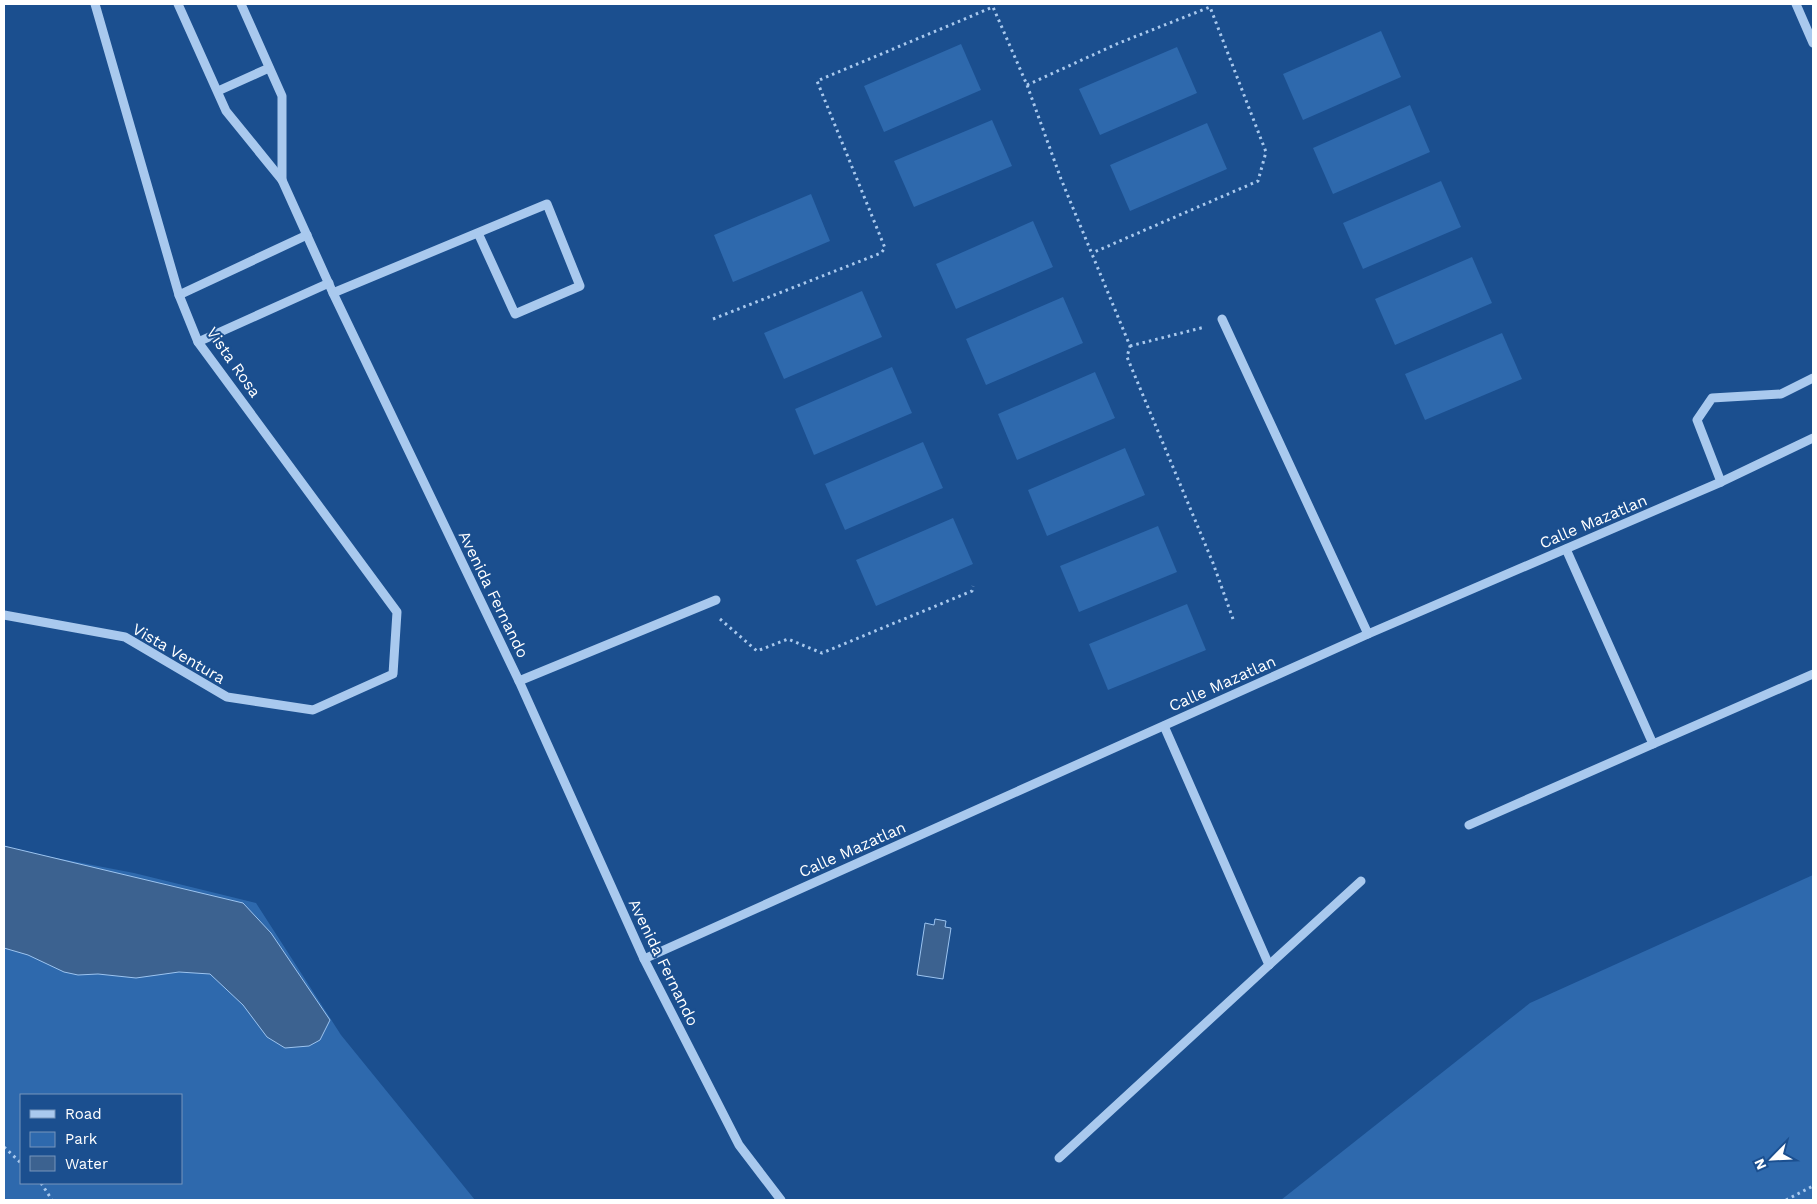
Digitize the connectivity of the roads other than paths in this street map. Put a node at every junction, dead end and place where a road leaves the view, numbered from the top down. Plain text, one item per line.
1 (95, 4) edge
2 (178, 4) edge
3 (241, 4) edge
4 (1796, 4) edge
5 (1813, 43) edge
6 (269, 68) junction
7 (218, 92) junction
8 (282, 180) junction
9 (478, 233) junction
10 (307, 235) junction
11 (329, 283) junction
12 (333, 293) junction
13 (179, 295) junction
14 (1223, 320) road end
15 (198, 342) junction
16 (1813, 378) edge
17 (1813, 438) edge
18 (1720, 482) junction
19 (1566, 549) junction
20 (716, 600) dead end
21 (4, 615) edge
22 (1368, 634) junction
23 (393, 674) joint
24 (1813, 674) edge
25 (519, 681) junction
26 (1164, 726) junction
27 (1653, 744) junction
28 (1469, 825) dead end
29 (1361, 881) dead end
30 (644, 959) junction
31 (1269, 964) junction
32 (1059, 1158) dead end
33 (781, 1200) edge

1 - 13 street, Vista Rosa
2 - 7 street, Avenida Fernando
3 - 6 street
4 - 5 street
6 - 7 street
6 - 8 street
7 - 8 street, Avenida Fernando
8 - 10 street, Avenida Fernando
9 - 9 street
9 - 12 street
10 - 11 street, Avenida Fernando
10 - 13 street
11 - 12 street, Avenida Fernando
11 - 15 street
12 - 25 street, Avenida Fernando
13 - 15 street, Vista Rosa
14 - 22 street
15 - 23 street, Vista Rosa
16 - 18 street
17 - 18 street, Calle Mazatlan
18 - 19 street, Calle Mazatlan
19 - 22 street, Calle Mazatlan
19 - 27 street
20 - 25 street
21 - 23 street, Vista Ventura
22 - 26 street, Calle Mazatlan
24 - 27 street
25 - 30 street, Avenida Fernando
26 - 30 street, Calle Mazatlan
26 - 31 street
27 - 28 street
29 - 31 street
30 - 33 street, Avenida Fernando
31 - 32 street

